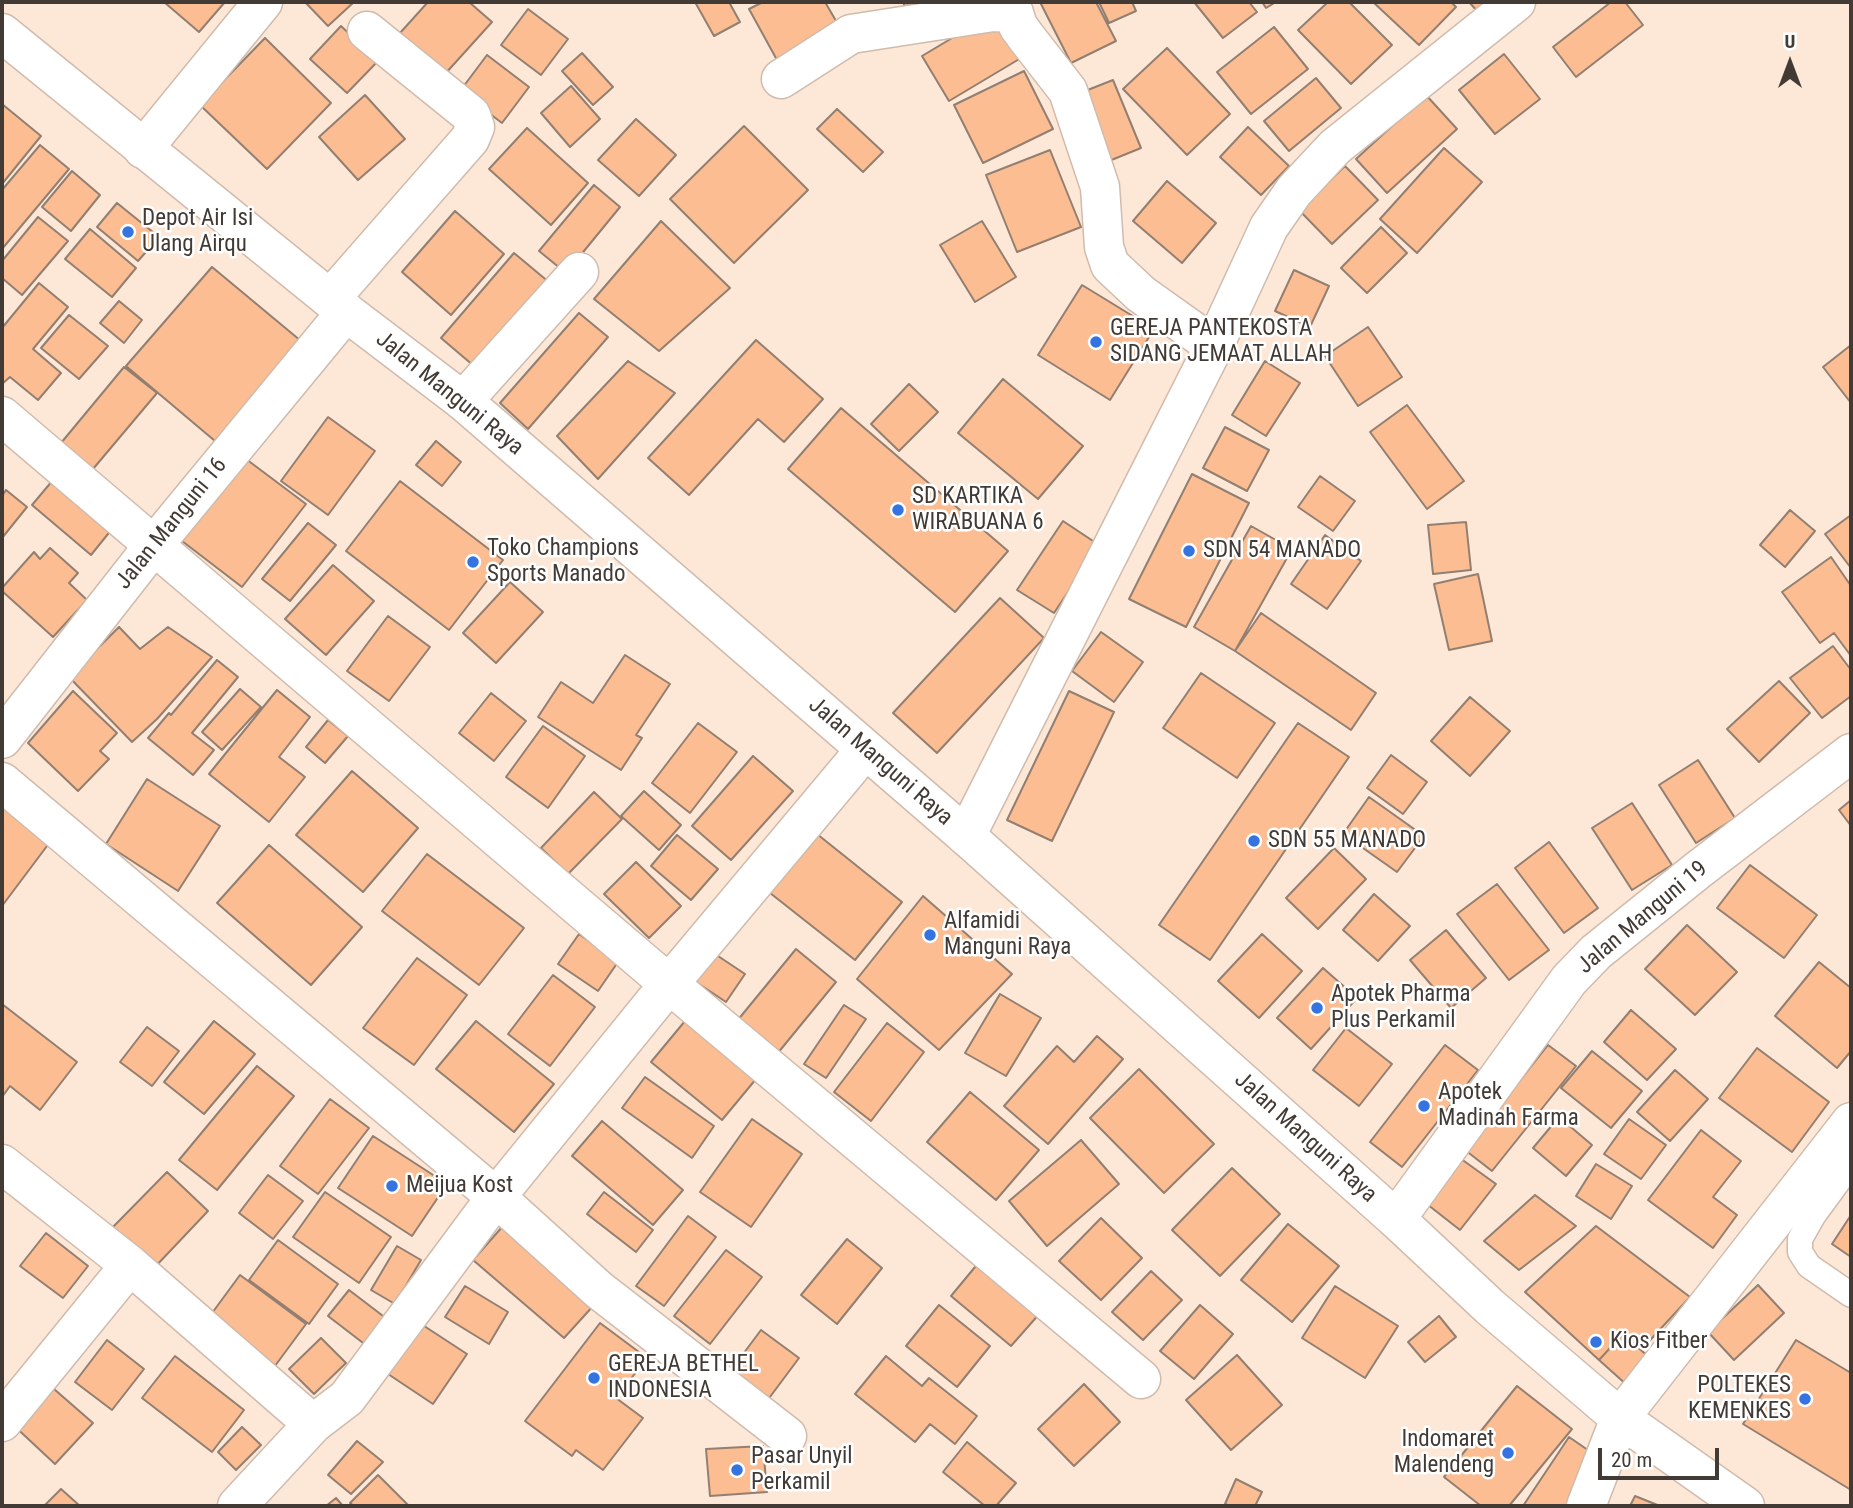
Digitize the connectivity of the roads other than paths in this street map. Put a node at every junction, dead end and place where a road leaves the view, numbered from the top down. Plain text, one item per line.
1 (263, 2) edge
2 (1516, 2) edge
3 (1021, 7) edge
4 (367, 31) dead end
5 (2, 33) edge
6 (781, 79) dead end
7 (143, 149) junction
8 (579, 272) dead end
9 (338, 306) junction
10 (1214, 346) junction
11 (463, 401) junction
12 (2, 416) edge
13 (154, 545) junction
14 (2, 739) edge
15 (865, 750) junction
16 (1851, 753) edge
17 (2, 782) edge
18 (966, 835) junction
19 (669, 984) junction
20 (1851, 1122) edge
21 (2, 1164) edge
22 (1851, 1164) edge
23 (496, 1197) junction
24 (1396, 1219) junction
25 (130, 1265) junction
26 (1851, 1295) edge
27 (1141, 1379) dead end
28 (1620, 1418) junction
29 (2, 1422) edge
30 (313, 1424) junction
31 (787, 1436) dead end
32 (237, 1506) edge
33 (1586, 1506) edge
34 (1745, 1506) edge

1 - 7 street
2 - 10 street
3 - 6 street
3 - 10 street
4 - 9 street, Jalan Manguni 16
5 - 7 street, Jalan Manguni Raya
7 - 9 street, Jalan Manguni Raya
8 - 11 street
9 - 11 street, Jalan Manguni Raya
9 - 13 street, Jalan Manguni 16
10 - 18 street
11 - 15 street, Jalan Manguni Raya
12 - 13 street
13 - 14 street, Jalan Manguni 16
13 - 19 street
15 - 18 street, Jalan Manguni Raya
15 - 19 street
16 - 24 street, Jalan Manguni 19
17 - 23 street
18 - 24 street, Jalan Manguni Raya
19 - 23 street
19 - 27 street
20 - 28 street
21 - 25 street
22 - 26 lane
23 - 30 street
23 - 31 street
24 - 28 street, Jalan Manguni Raya
25 - 29 street
25 - 30 street
28 - 33 street
28 - 34 street, Jalan Manguni Raya
30 - 32 street

